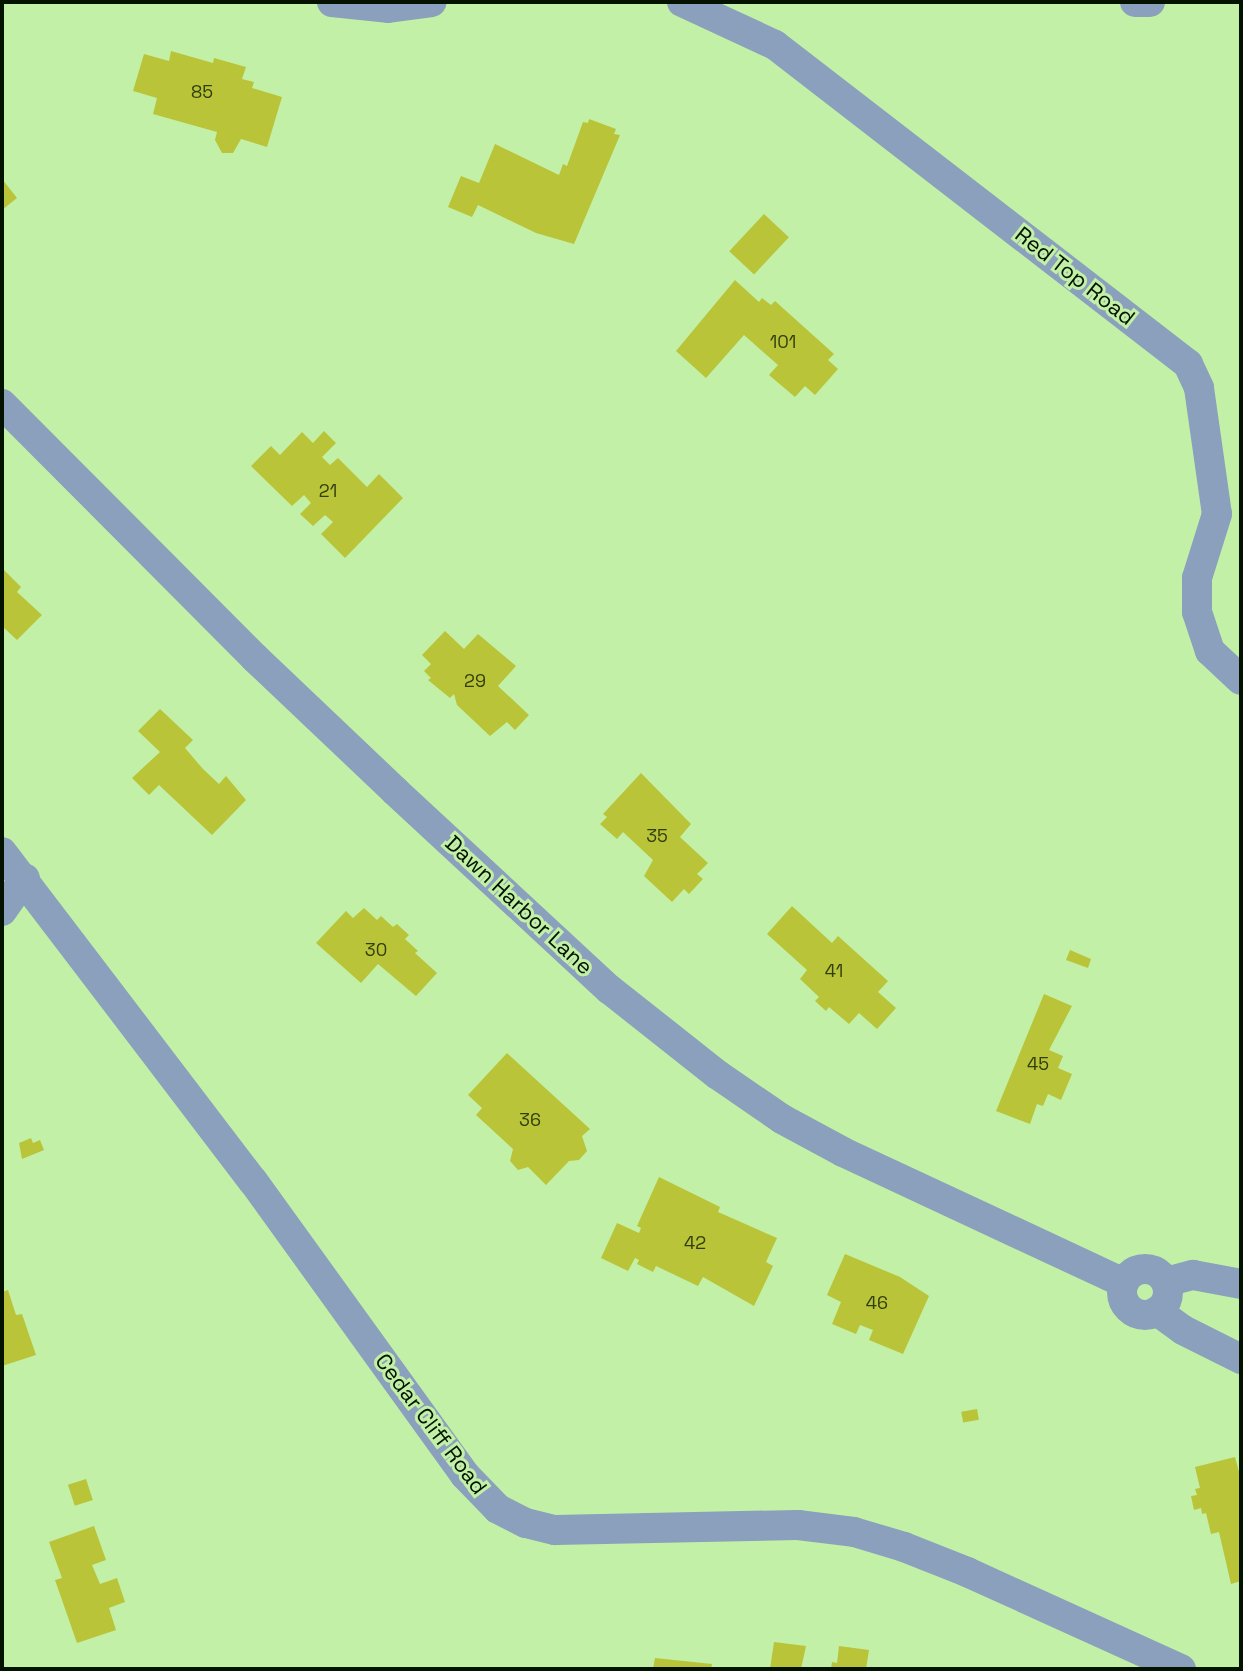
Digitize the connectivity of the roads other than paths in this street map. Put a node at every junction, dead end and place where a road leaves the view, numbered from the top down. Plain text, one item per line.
1 (332, 2) edge
2 (432, 2) edge
3 (682, 2) edge
4 (1135, 2) edge
5 (1150, 2) edge
6 (2, 404) edge
7 (1241, 680) edge
8 (2, 852) edge
9 (25, 878) junction
10 (2, 911) edge
11 (1241, 1284) edge
12 (1161, 1296) junction
13 (1241, 1359) edge
14 (1181, 1669) edge

1 - 2 street
3 - 7 street, Red Top Road
4 - 5 street
6 - 12 street, Dawn Harbor Lane
8 - 9 street, Cedar Cliff Road
9 - 10 street
9 - 14 street, Cedar Cliff Road
11 - 12 street
12 - 13 street

